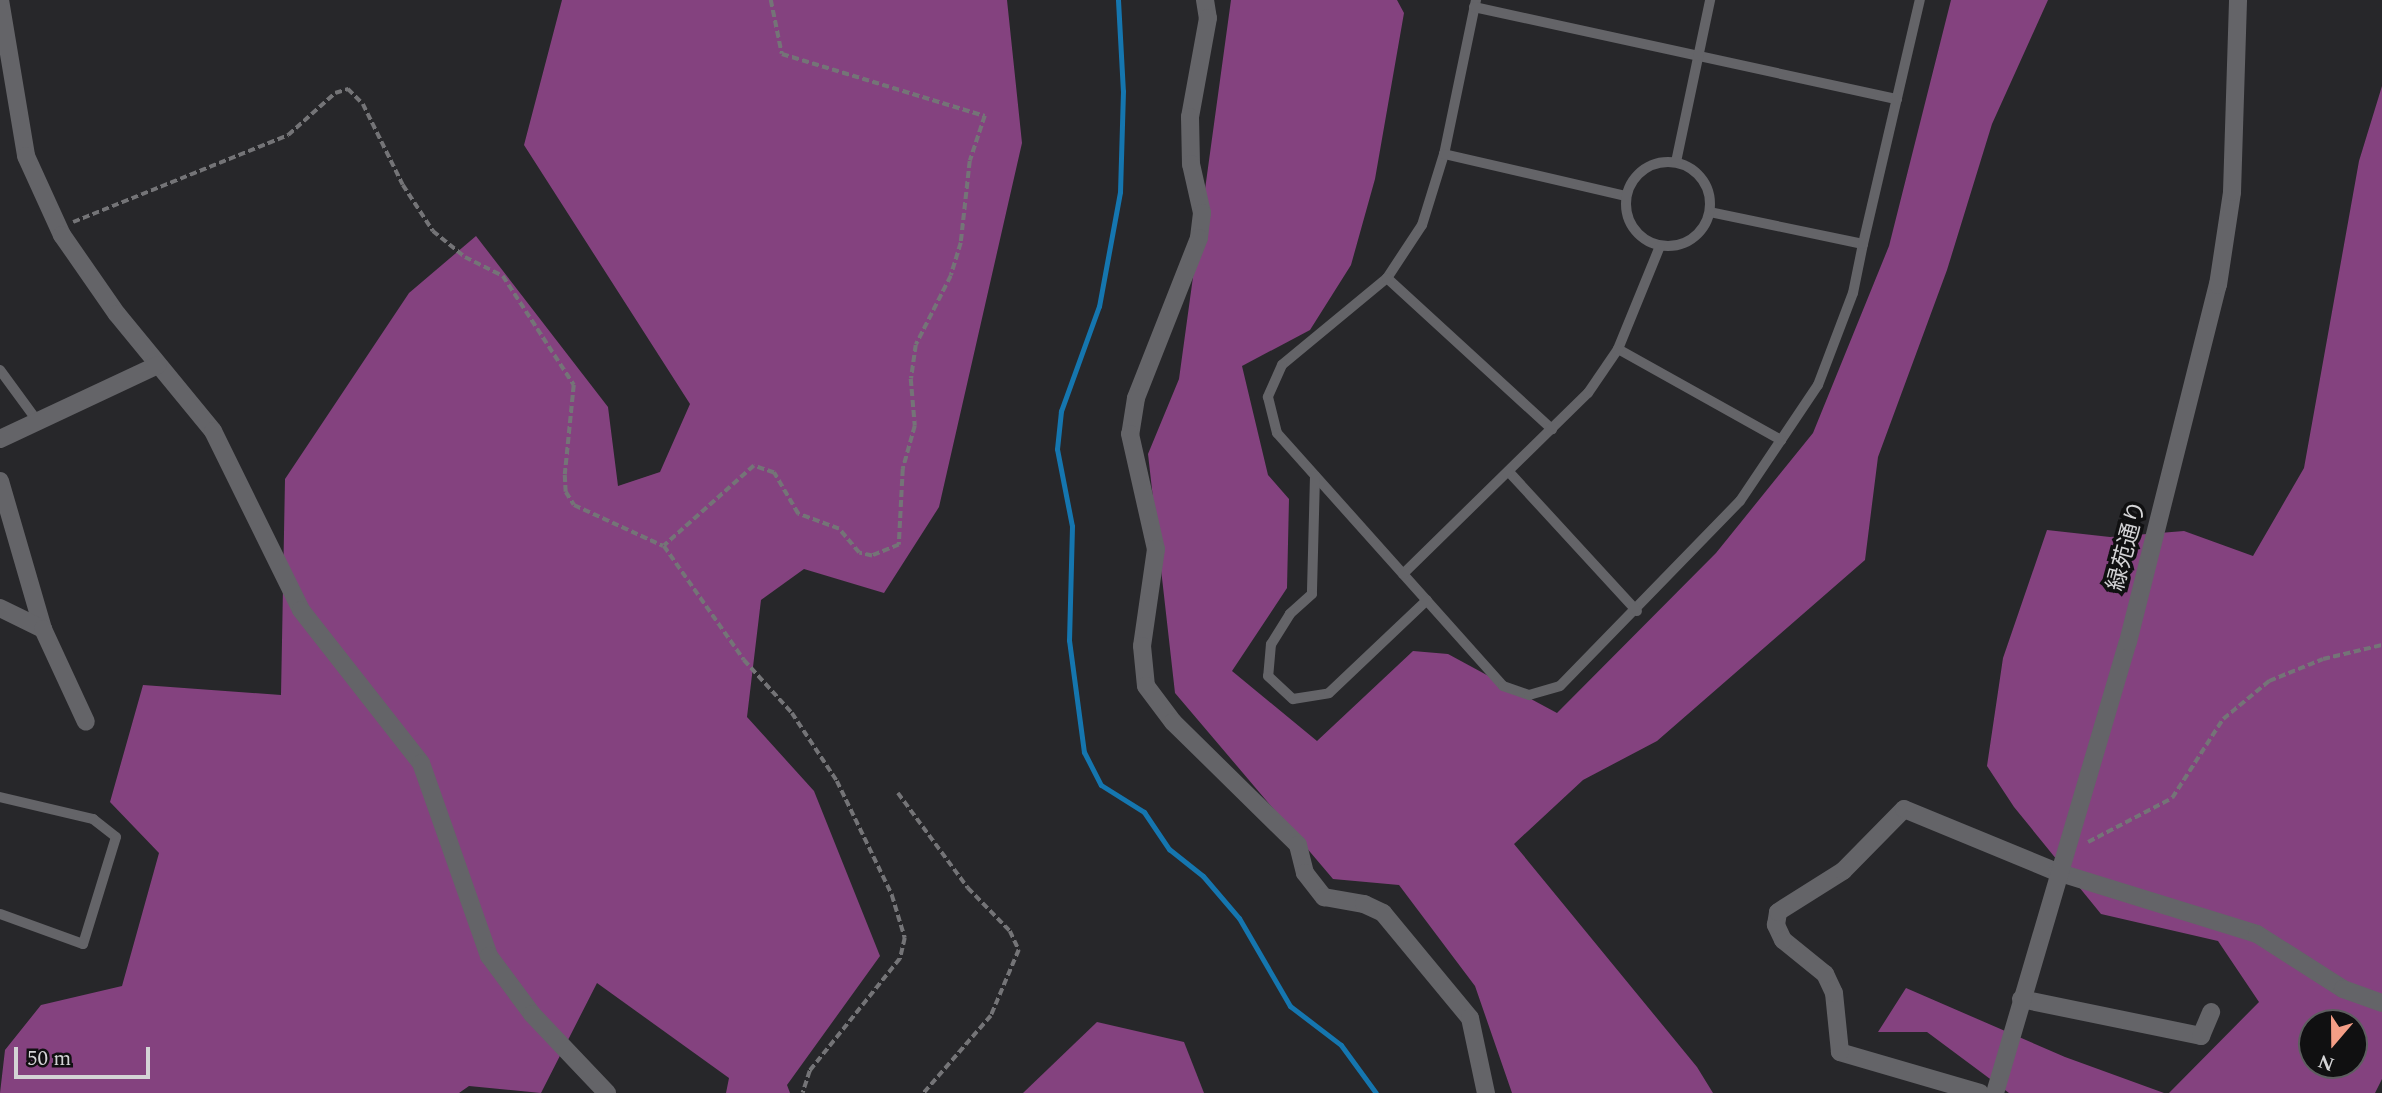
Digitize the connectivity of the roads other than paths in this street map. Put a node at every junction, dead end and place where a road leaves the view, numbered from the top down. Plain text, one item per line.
1 (0, 0) edge
2 (1205, 0) edge
3 (1710, 0) edge
4 (1920, 0) edge
5 (2238, 0) edge
6 (1475, 3) edge
7 (1696, 55) junction
8 (1897, 99) junction
9 (1444, 154) junction
10 (1676, 162) junction
11 (1626, 196) junction
12 (1710, 212) junction
13 (1863, 244) junction
14 (1660, 246) junction
15 (1387, 278) junction
16 (1618, 349) junction
17 (158, 365) junction
18 (0, 370) edge
19 (38, 422) junction
20 (1552, 429) junction
21 (0, 439) edge
22 (1781, 440) junction
23 (1509, 472) junction
24 (1315, 476) junction
25 (0, 481) edge
26 (1403, 573) junction
27 (1427, 600) junction
28 (0, 608) edge
29 (1637, 611) junction
30 (43, 629) junction
31 (86, 722) dead end
32 (0, 797) edge
33 (2059, 864) junction
34 (0, 914) edge
35 (2021, 999) junction
36 (2382, 1003) edge
37 (2211, 1012) dead end
38 (607, 1093) edge
39 (1486, 1093) edge
40 (1980, 1093) edge
41 (1995, 1093) edge

1 - 17 street
2 - 39 street
3 - 7 lane
4 - 8 lane
5 - 33 street, 緑苑通り
6 - 7 lane
6 - 9 lane
7 - 8 lane
7 - 10 lane
8 - 13 lane
9 - 11 lane
9 - 15 lane
10 - 11 lane
10 - 12 lane
11 - 14 lane
12 - 13 lane
12 - 14 lane
13 - 22 lane
14 - 16 lane
15 - 20 lane
15 - 24 lane
16 - 20 lane
16 - 22 lane
17 - 19 street
17 - 38 street
18 - 19 lane
19 - 21 street
20 - 23 lane
22 - 29 lane
23 - 26 lane
23 - 29 lane
24 - 26 lane
24 - 27 lane
25 - 30 street
26 - 27 lane
27 - 29 lane
28 - 30 street
30 - 31 street
32 - 34 lane
33 - 35 street, 緑苑通り
33 - 36 street
33 - 40 street
35 - 37 street
35 - 41 street, 緑苑通り

